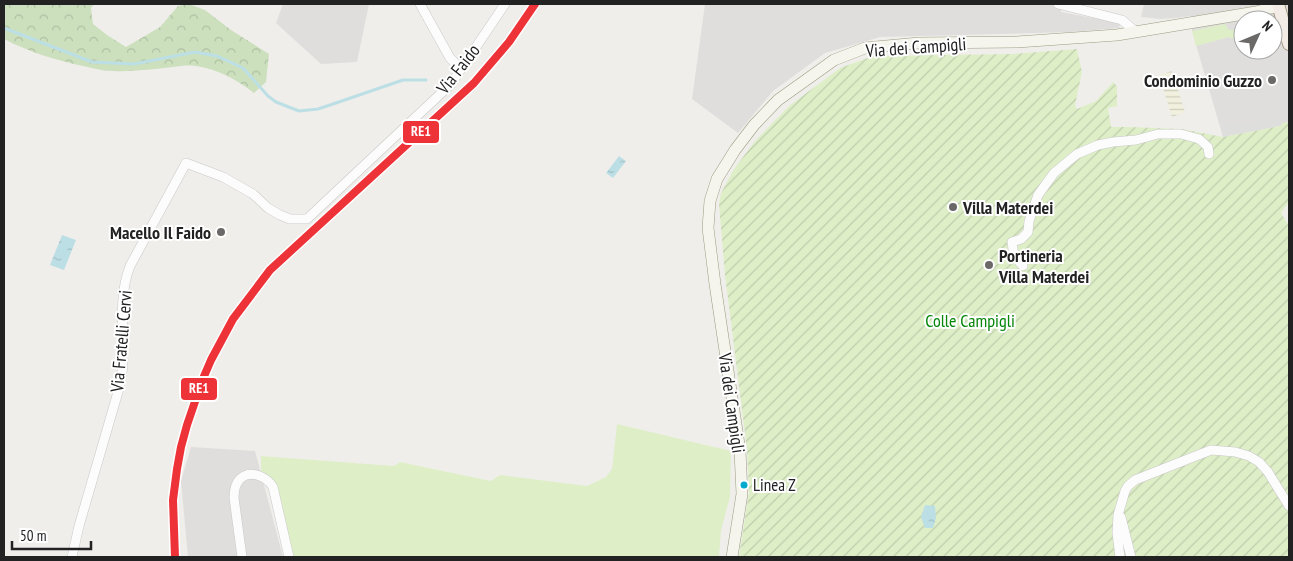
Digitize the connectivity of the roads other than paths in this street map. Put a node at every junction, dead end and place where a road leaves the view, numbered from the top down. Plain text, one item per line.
1 (420, 4) edge
2 (505, 4) edge
3 (1058, 4) edge
4 (1279, 5) edge
5 (1136, 32) junction
6 (1289, 44) edge
7 (461, 69) junction
8 (1209, 154) dead end
9 (186, 163) joint
10 (1023, 266) dead end
11 (1289, 506) edge
12 (1120, 510) junction
13 (72, 557) edge
14 (242, 557) edge
15 (290, 557) edge
16 (732, 557) edge
17 (1120, 557) edge
18 (1131, 557) edge

1 - 7 street
2 - 7 street, Via Faido
3 - 5 street
4 - 5 street, Via dei Campigli
4 - 6 main road
5 - 16 street, Via dei Campigli
7 - 9 street, Via Faido
8 - 10 street
9 - 13 street, Via Fratelli Cervi
11 - 12 street
12 - 17 street
12 - 18 street
14 - 15 street

